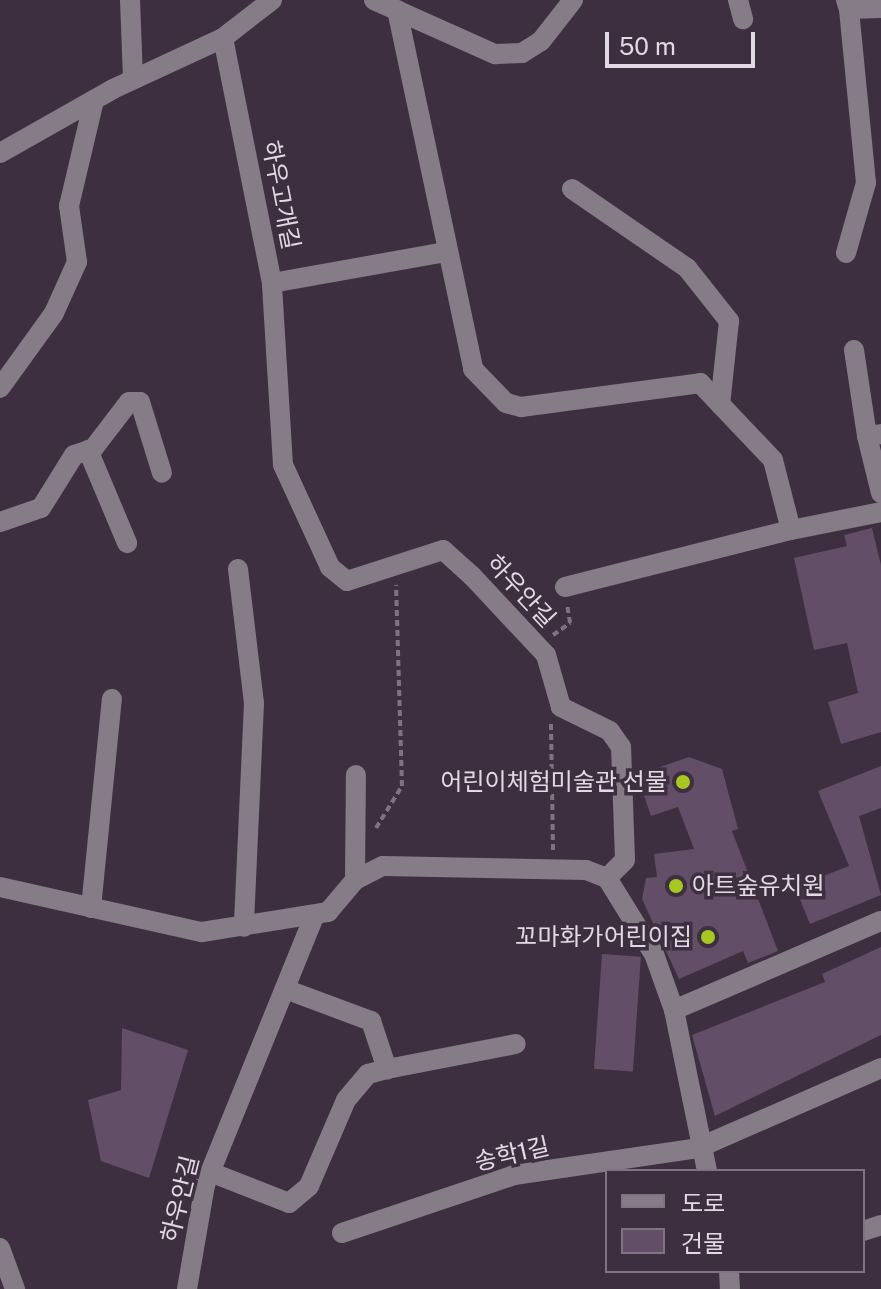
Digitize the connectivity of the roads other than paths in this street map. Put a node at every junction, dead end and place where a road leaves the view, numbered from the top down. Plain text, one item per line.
1 (130, 0) edge
2 (272, 0) edge
3 (374, 0) edge
4 (573, 0) edge
5 (848, 5) edge
6 (881, 8) edge
7 (397, 10) junction
8 (223, 38) junction
9 (133, 79) junction
10 (94, 100) junction
11 (0, 153) edge
12 (572, 189) dead end
13 (446, 252) junction
14 (846, 253) dead end
15 (272, 283) junction
16 (854, 350) dead end
17 (0, 388) edge
18 (720, 405) junction
19 (874, 435) edge
20 (88, 450) junction
21 (162, 473) dead end
22 (881, 493) edge
23 (881, 512) edge
24 (0, 522) edge
25 (791, 530) junction
26 (127, 543) dead end
27 (238, 569) dead end
28 (565, 587) road end
29 (112, 699) dead end
30 (356, 775) dead end
31 (354, 872) junction
32 (607, 878) junction
33 (0, 887) edge
34 (91, 908) junction
35 (314, 916) junction
36 (881, 921) edge
37 (244, 927) junction
38 (285, 989) junction
39 (674, 1010) junction
40 (516, 1044) dead end
41 (881, 1068) edge
42 (387, 1069) junction
43 (698, 1148) junction
44 (706, 1169) edge
45 (210, 1172) junction
46 (342, 1233) dead end
47 (0, 1248) edge
48 (15, 1289) edge
49 (187, 1289) edge

1 - 9 street
2 - 8 street
3 - 7 street
4 - 7 street
5 - 6 street
5 - 14 street
7 - 13 street
8 - 9 street
8 - 15 street, 하우고개길
9 - 10 street
10 - 11 street
10 - 17 street
12 - 18 street
13 - 15 street, 하우고개길
13 - 18 street
15 - 32 street, 하우안길
16 - 19 street
18 - 25 street
19 - 22 street
20 - 21 street
20 - 24 street
20 - 26 street
23 - 25 street
25 - 28 street
27 - 37 street
29 - 34 street
30 - 31 street
31 - 32 street
31 - 35 street
32 - 39 street
33 - 34 street
34 - 37 street
35 - 37 street
35 - 38 street, 하우안길
36 - 39 street
38 - 42 street
38 - 45 street, 하우안길
39 - 43 street
40 - 42 street
41 - 43 street, 송학1길
42 - 45 street
43 - 44 street
43 - 46 street, 송학1길
45 - 49 street, 하우안길
47 - 48 street

